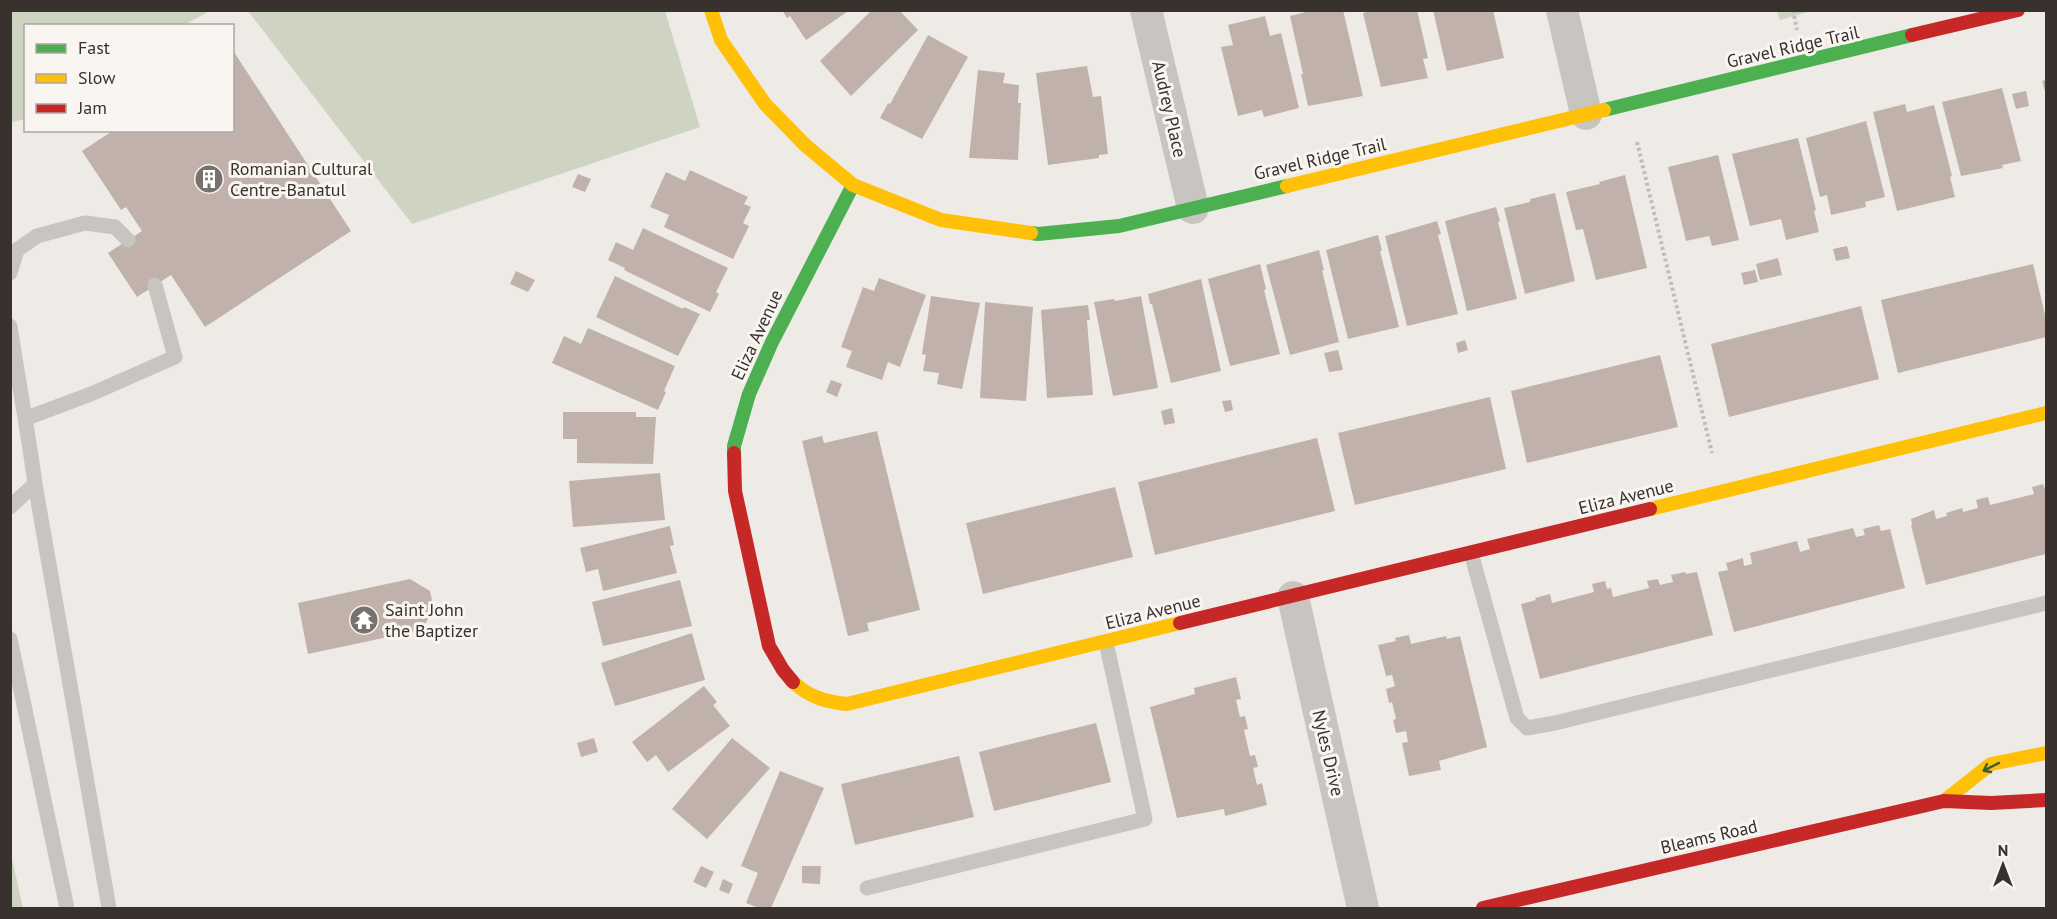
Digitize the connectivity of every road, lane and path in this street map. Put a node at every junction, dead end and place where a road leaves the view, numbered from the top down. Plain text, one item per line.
1 (711, 10) edge
2 (1146, 10) edge
3 (1562, 10) edge
4 (2018, 10) edge
5 (1586, 114) junction
6 (1637, 142) dead end
7 (853, 185) junction
8 (1193, 208) junction
9 (128, 240) dead end
10 (10, 273) edge
11 (155, 285) dead end
12 (10, 326) edge
13 (2046, 413) edge
14 (27, 418) junction
15 (1712, 453) dead end
16 (35, 484) junction
17 (10, 507) edge
18 (1471, 553) junction
19 (1293, 597) junction
20 (2046, 603) edge
21 (10, 639) edge
22 (1106, 642) junction
23 (2046, 753) edge
24 (2046, 800) edge
25 (1944, 801) junction
26 (867, 888) dead end
27 (67, 909) edge
28 (109, 909) edge
29 (1363, 909) edge
30 (1483, 909) edge

1 - 7 street, Gravel Ridge Trail
2 - 8 street, Audrey Place
3 - 5 street
4 - 5 street, Gravel Ridge Trail
5 - 8 street, Gravel Ridge Trail
6 - 15 path
7 - 8 street, Gravel Ridge Trail
7 - 22 street, Eliza Avenue
9 - 10 lane
11 - 14 lane
12 - 14 lane
13 - 18 street, Eliza Avenue
14 - 16 lane
16 - 17 lane
16 - 28 lane
18 - 19 street, Eliza Avenue
18 - 20 lane
19 - 22 street, Eliza Avenue
19 - 29 street, Nyles Drive
21 - 27 lane
22 - 26 lane
23 -> 25 street, Bleams Road
24 - 25 street, Bleams Road
25 - 30 street, Bleams Road

